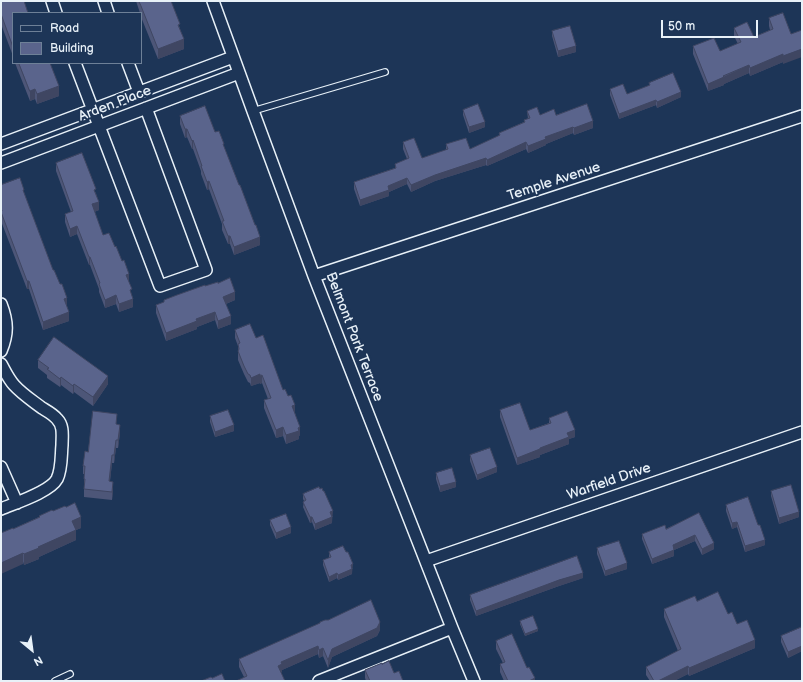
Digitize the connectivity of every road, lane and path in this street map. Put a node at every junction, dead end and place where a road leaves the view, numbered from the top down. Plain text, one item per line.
1 (52, 1) edge
2 (104, 1) edge
3 (213, 1) edge
4 (56, 12) edge
5 (108, 12) edge
6 (233, 57) junction
7 (75, 64) edge
8 (128, 64) edge
9 (385, 72) dead end
10 (239, 73) junction
11 (139, 92) junction
12 (146, 108) junction
13 (93, 110) junction
14 (253, 111) junction
15 (802, 116) edge
16 (99, 126) junction
17 (1, 144) edge
18 (1, 163) edge
19 (314, 276) junction
20 (1, 304) edge
21 (1, 351) edge
22 (1, 364) edge
23 (802, 432) edge
24 (1, 467) edge
25 (17, 503) junction
26 (1, 509) edge
27 (426, 561) junction
28 (452, 628) junction
29 (70, 674) dead end
30 (55, 681) edge
31 (319, 681) edge
32 (474, 681) edge

1 - 4 street
2 - 5 street
3 - 6 street, Belmont Park Terrace
6 - 10 street, Belmont Park Terrace
6 - 11 street, Arden Place
7 - 13 street
8 - 11 street
9 - 14 lane
10 - 12 street, Arden Place
10 - 14 street, Belmont Park Terrace
11 - 13 street, Arden Place
12 - 16 street, Arden Place
12 - 16 street
13 - 16 street
13 - 17 street, Arden Place
14 - 19 street, Belmont Park Terrace
15 - 19 street, Temple Avenue
16 - 18 street, Arden Place
19 - 27 street, Belmont Park Terrace
20 - 21 street
22 - 25 street
23 - 27 street, Warfield Drive
24 - 25 street
25 - 26 street
27 - 28 street, Belmont Park Terrace
28 - 31 street
28 - 32 street, Belmont Park Terrace
29 - 30 lane

